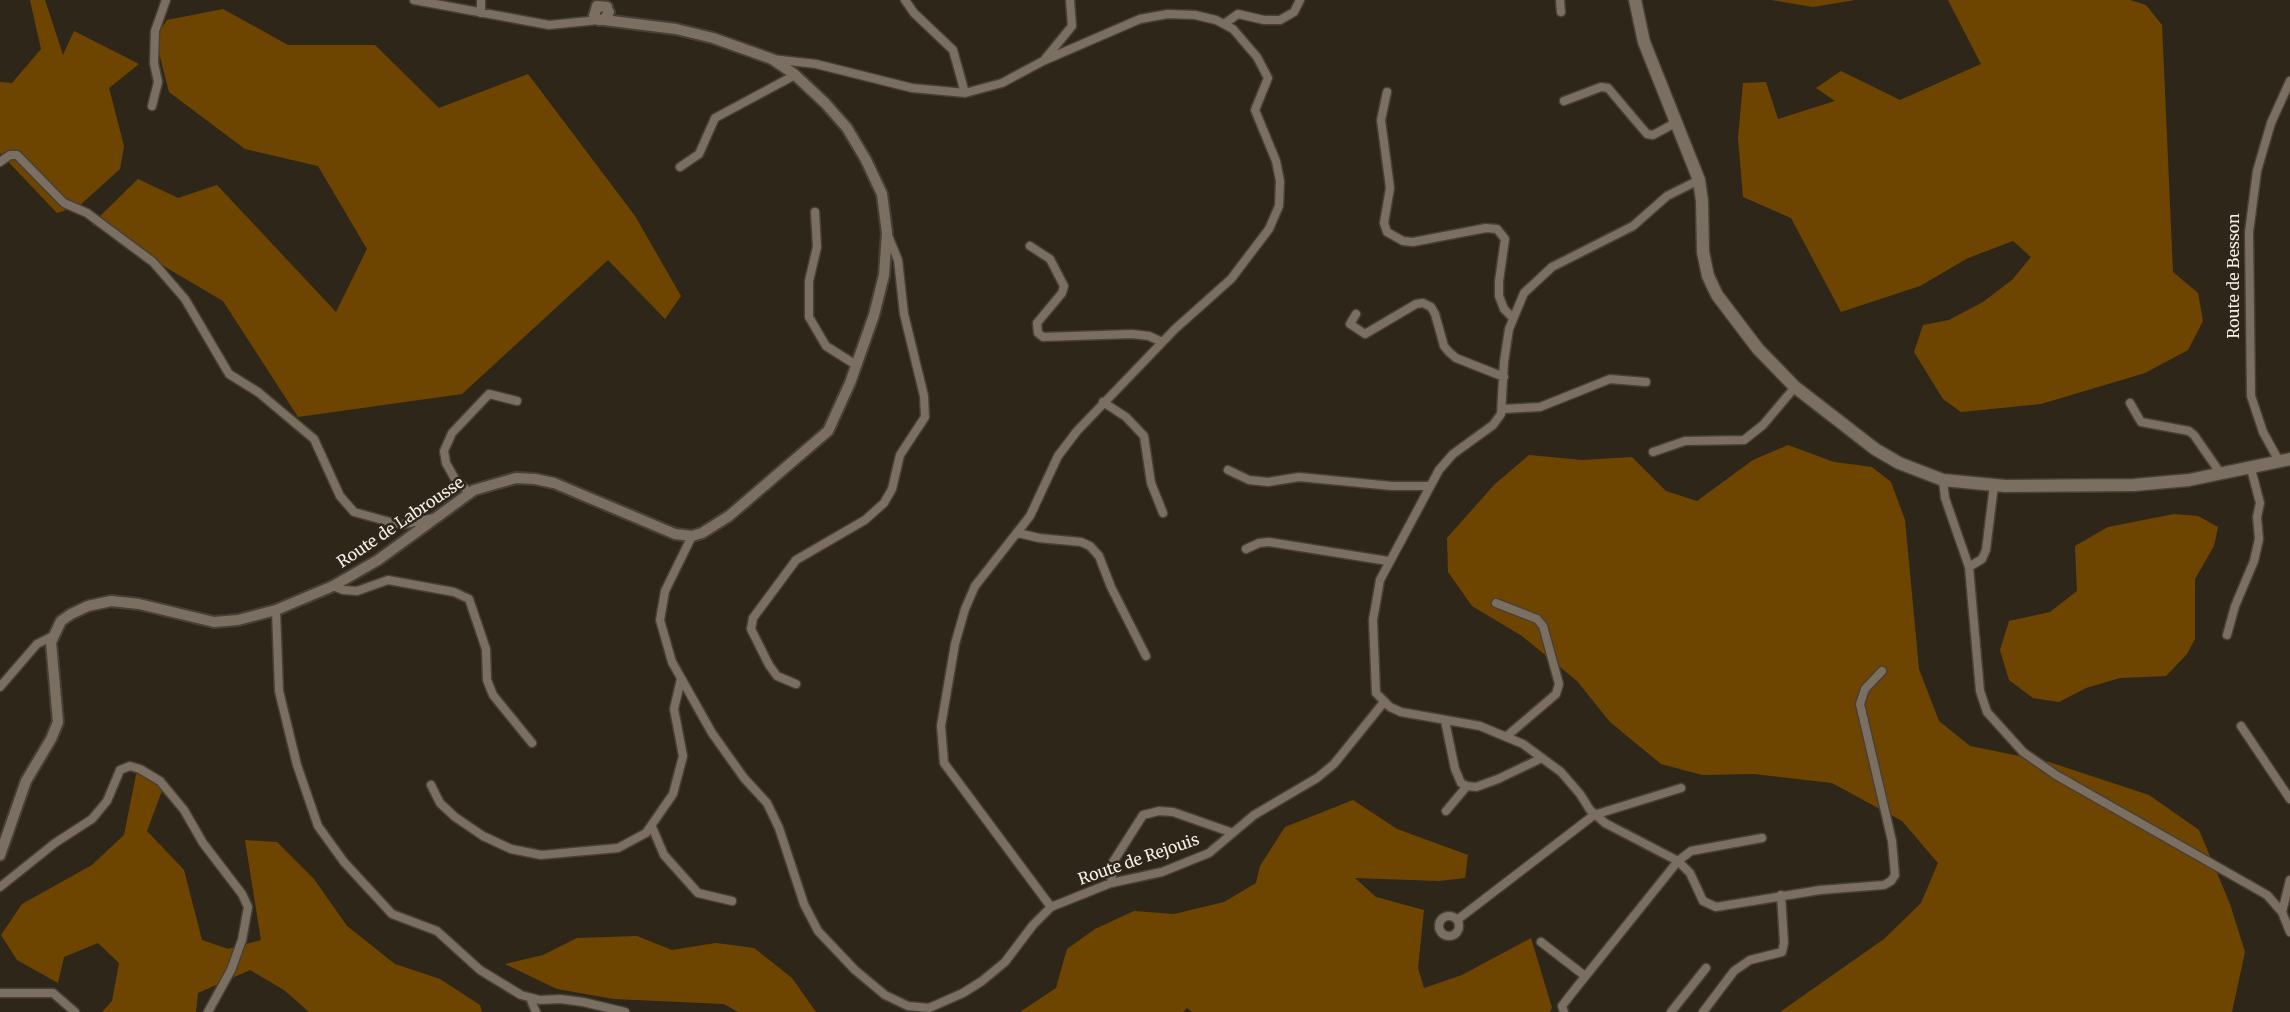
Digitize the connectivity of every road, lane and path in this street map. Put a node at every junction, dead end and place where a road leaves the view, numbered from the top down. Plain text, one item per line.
1 (166, 0) edge
2 (414, 0) edge
3 (481, 0) edge
4 (905, 0) edge
5 (1070, 0) edge
6 (1300, 0) edge
7 (1560, 0) edge
8 (1635, 0) edge
9 (601, 10) edge
10 (1561, 12) dead end
11 (481, 13) junction
12 (1224, 24) junction
13 (772, 58) junction
14 (1043, 61) junction
15 (795, 75) junction
16 (2290, 81) edge
17 (1387, 92) dead end
18 (966, 93) junction
19 (1564, 101) dead end
20 (152, 106) dead end
21 (1677, 122) junction
22 (0, 162) edge
23 (680, 167) dead end
24 (1699, 180) junction
25 (815, 212) dead end
26 (886, 233) junction
27 (1030, 246) dead end
28 (1356, 314) dead end
29 (1512, 318) junction
30 (1162, 342) junction
31 (856, 365) junction
32 (1504, 377) junction
33 (1646, 381) dead end
34 (1795, 387) junction
35 (517, 401) dead end
36 (1103, 402) junction
37 (2130, 404) dead end
38 (1503, 409) junction
39 (1653, 452) dead end
40 (2285, 460) edge
41 (2251, 469) junction
42 (1228, 470) dead end
43 (2221, 474) junction
44 (1943, 480) junction
45 (1994, 485) junction
46 (1430, 486) junction
47 (470, 494) junction
48 (1162, 513) dead end
49 (438, 518) junction
50 (1018, 533) junction
51 (692, 536) junction
52 (1246, 549) dead end
53 (1388, 561) junction
54 (1969, 567) junction
55 (333, 586) junction
56 (1496, 603) dead end
57 (276, 610) junction
58 (2227, 635) dead end
59 (53, 636) junction
60 (1146, 656) dead end
61 (1882, 671) dead end
62 (681, 679) junction
63 (796, 684) dead end
64 (0, 687) edge
65 (1384, 702) junction
66 (1444, 721) junction
67 (2241, 726) dead end
68 (1507, 736) junction
69 (532, 742) dead end
70 (1542, 758) junction
71 (430, 785) dead end
72 (1467, 786) junction
73 (1681, 788) dead end
74 (2290, 799) edge
75 (1446, 812) dead end
76 (1594, 815) junction
77 (652, 827) junction
78 (1233, 833) junction
79 (1762, 838) dead end
80 (0, 855) edge
81 (1678, 861) junction
82 (2290, 880) edge
83 (1111, 883) junction
84 (0, 886) edge
85 (1780, 895) junction
86 (732, 901) dead end
87 (1051, 907) junction
88 (2282, 912) junction
89 (1457, 920) dead end
90 (2290, 932) edge
91 (1541, 942) dead end
92 (1706, 968) dead end
93 (1585, 976) junction
94 (0, 993) edge
95 (530, 998) junction
96 (75, 1012) edge
97 (208, 1012) edge
98 (536, 1012) edge
99 (625, 1012) edge
100 (1564, 1012) edge
101 (1671, 1012) edge
102 (1703, 1012) edge

1 - 20 street
2 - 11 street
3 - 11 street
4 - 18 street
5 - 14 street
6 - 12 street
7 - 10 street
8 - 21 main road
9 - 11 street
9 - 13 street
12 - 14 street
12 - 30 street
13 - 15 street
13 - 18 street
14 - 18 street
15 - 23 street
15 - 26 street
16 - 40 street, Route de Besson
17 - 29 street
19 - 21 street
21 - 24 main road
22 - 49 street
24 - 29 street
24 - 34 main road
25 - 31 street
26 - 31 street
26 - 63 street
27 - 30 street
28 - 32 street
29 - 32 street
30 - 36 street
31 - 51 street
32 - 38 street
33 - 38 street
34 - 39 street
34 - 44 main road
35 - 47 street
36 - 48 street
36 - 50 street
37 - 43 street
38 - 46 street
40 - 41 main road
41 - 43 main road
41 - 58 street
42 - 46 street
43 - 45 main road
44 - 45 main road
44 - 54 street
45 - 54 street
46 - 53 street
47 - 49 street, Route de Labrousse
47 - 51 street, Route de Labrousse
49 - 55 street, Route de Labrousse
50 - 60 street
50 - 87 street
51 - 62 street, Route de Rejouis
52 - 53 street
53 - 65 street
54 - 88 street
55 - 57 street, Route de Labrousse
55 - 69 street
56 - 68 street
57 - 59 street, Route de Labrousse
57 - 95 street
59 - 64 street
59 - 80 street
61 - 85 street
62 - 77 street
62 - 87 street, Route de Rejouis
65 - 66 street
65 - 78 street, Route de Rejouis
66 - 68 street
66 - 72 street
67 - 74 street
68 - 70 street
70 - 72 street
70 - 76 street
71 - 77 street
72 - 75 street
73 - 76 street
76 - 81 street
76 - 89 street
77 - 86 street
78 - 83 street, Route de Rejouis
78 - 83 street
79 - 81 street
81 - 85 street
81 - 93 street
82 - 88 street
83 - 87 street, Route de Rejouis
84 - 97 street
85 - 102 street
88 - 90 street
91 - 93 street
92 - 101 street
93 - 100 street
94 - 96 street
95 - 98 street
95 - 99 street

